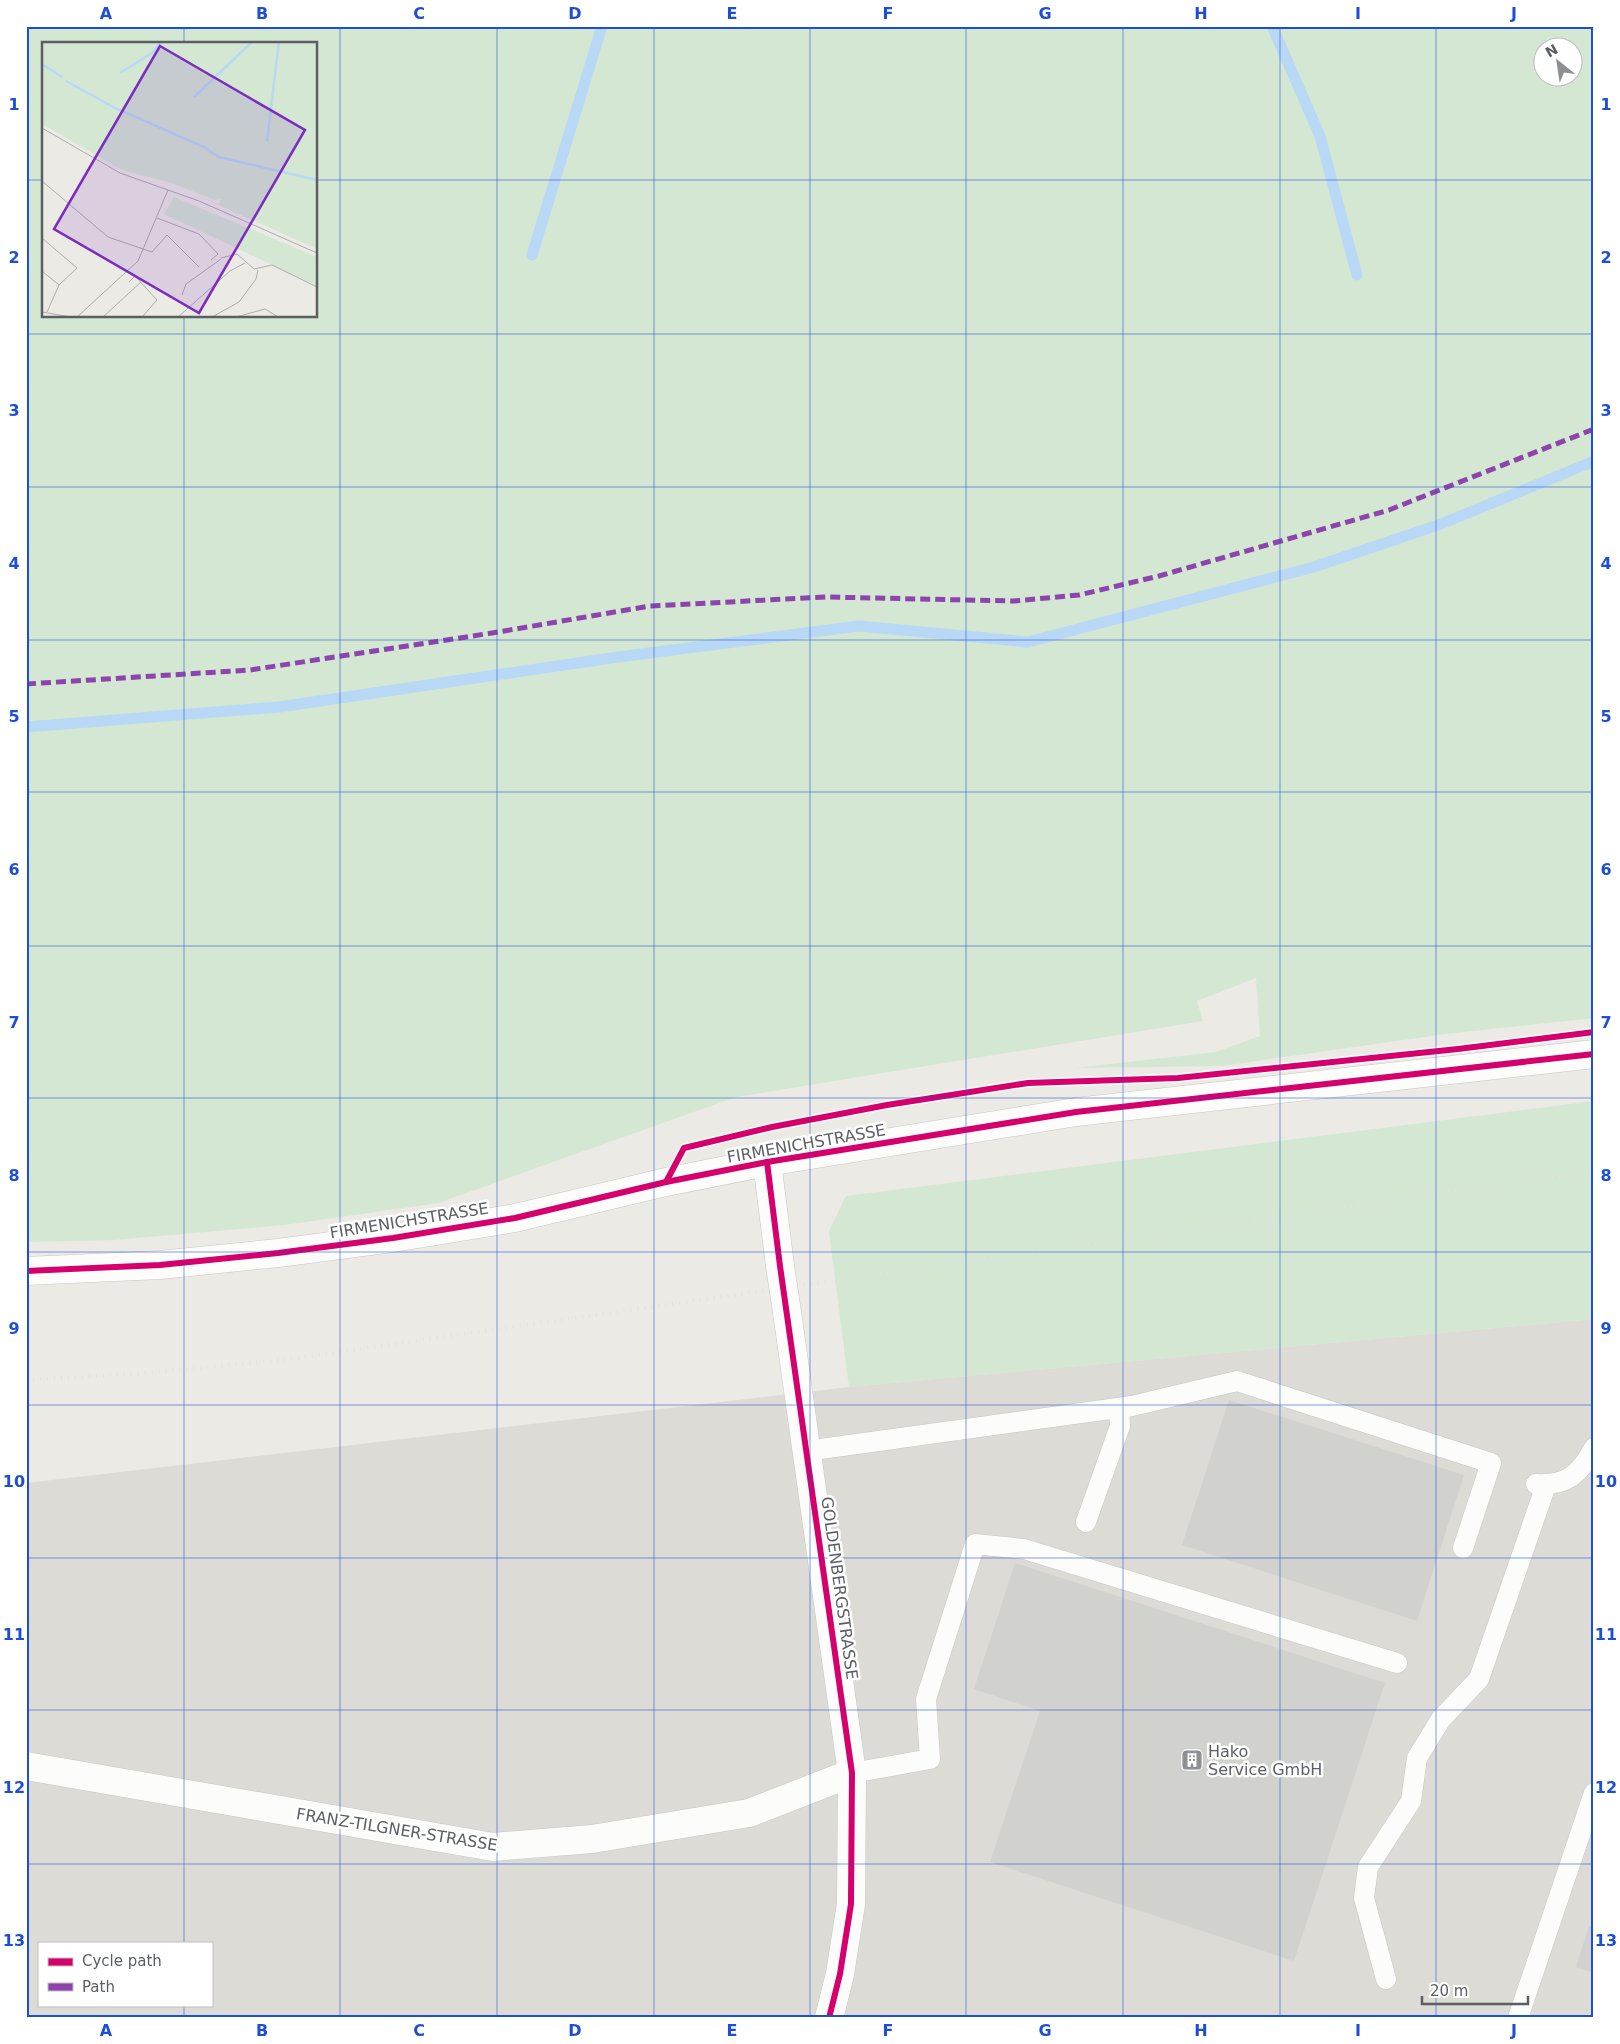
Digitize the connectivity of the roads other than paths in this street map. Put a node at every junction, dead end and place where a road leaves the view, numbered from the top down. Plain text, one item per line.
1 (1594, 1054) edge
2 (767, 1162) junction
3 (26, 1271) edge
4 (1119, 1408) junction
5 (1594, 1448) edge
6 (806, 1450) junction
7 (1086, 1522) dead end
8 (1463, 1548) dead end
9 (1397, 1663) dead end
10 (26, 1766) edge
11 (852, 1774) junction
12 (1594, 1793) edge
13 (1386, 1979) dead end
14 (829, 2018) edge
15 (1518, 2018) edge

1 - 2 street, FIRMENICHSTRASSE
2 - 3 street, FIRMENICHSTRASSE
2 - 6 street, GOLDENBERGSTRASSE, bridge
4 - 6 lane
4 - 7 lane
4 - 8 lane
5 - 13 lane
6 - 11 street, GOLDENBERGSTRASSE
9 - 11 lane
10 - 11 street, FRANZ-TILGNER-STRASSE
11 - 14 street, GOLDENBERGSTRASSE
12 - 15 lane

